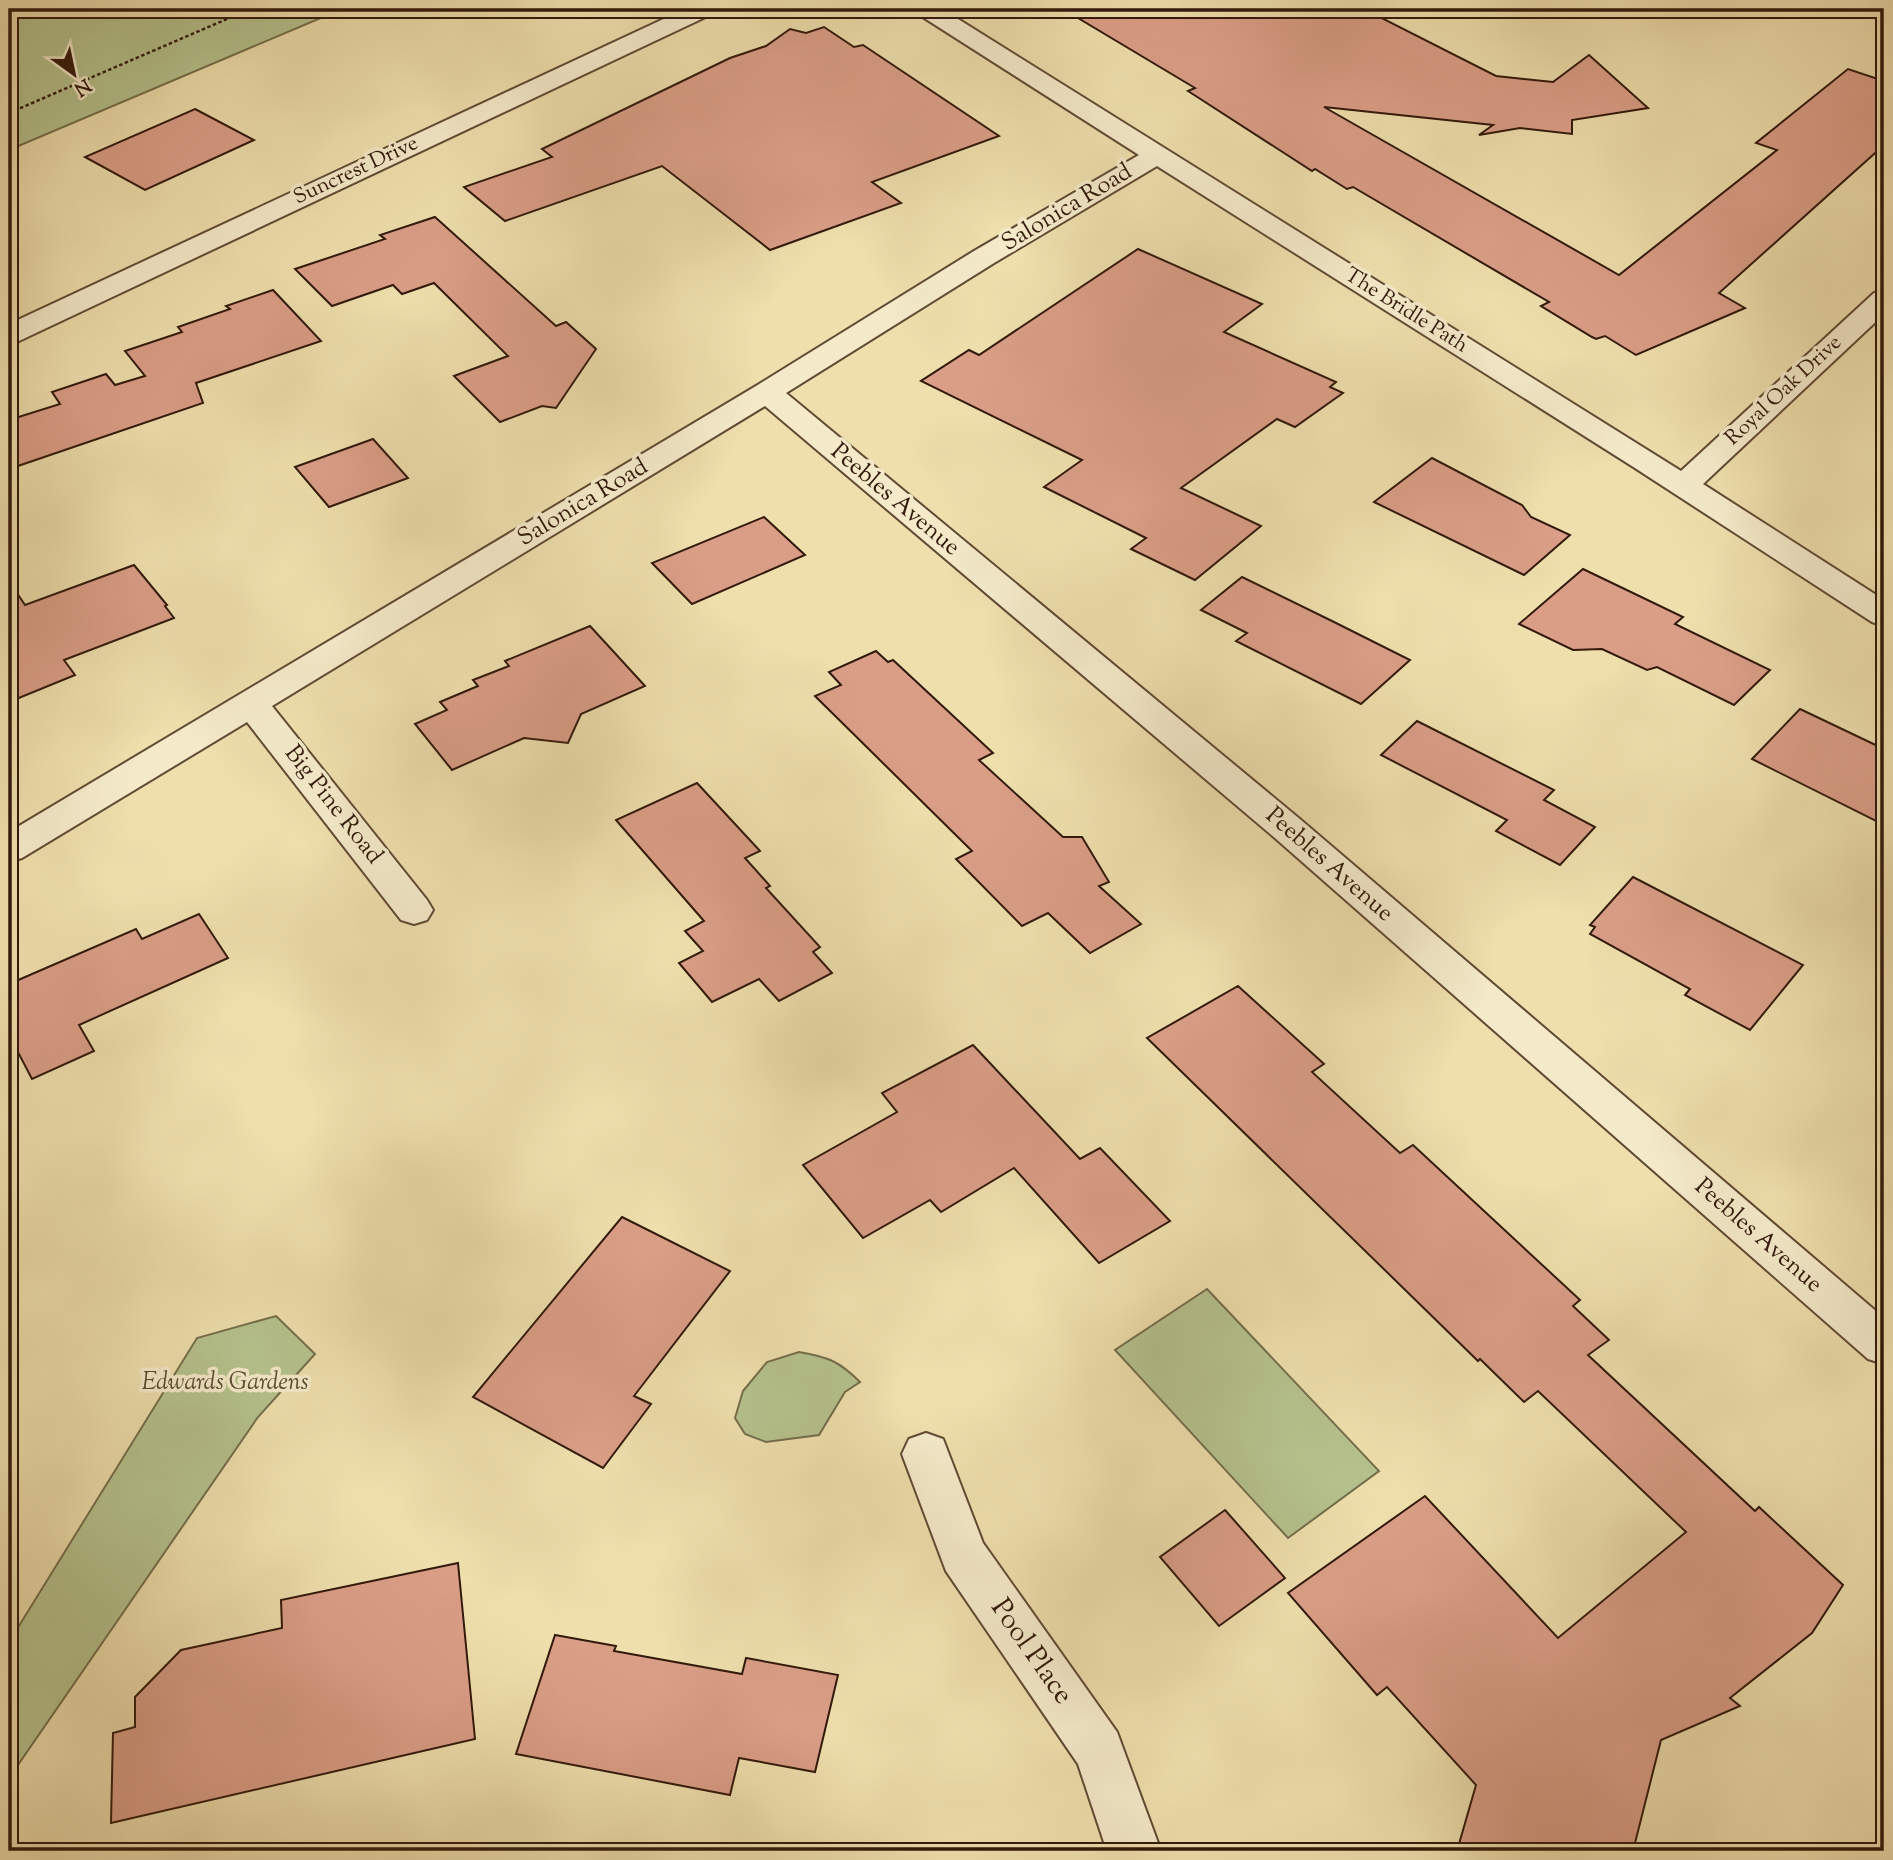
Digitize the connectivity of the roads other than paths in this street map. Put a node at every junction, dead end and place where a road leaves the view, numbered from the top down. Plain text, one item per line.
1 (704, 9) edge
2 (926, 9) edge
3 (1156, 156) junction
4 (1884, 299) edge
5 (9, 335) edge
6 (767, 393) junction
7 (1685, 484) junction
8 (1884, 615) edge
9 (250, 702) junction
10 (9, 849) edge
11 (414, 910) dead end
12 (1884, 1346) edge
13 (926, 1454) dead end
14 (1134, 1851) edge

1 - 5 street, Suncrest Drive
2 - 3 street, The Bridle Path
3 - 6 street, Salonica Road
3 - 7 street, The Bridle Path
4 - 7 street, Royal Oak Drive
6 - 9 street, Salonica Road
6 - 12 street, Peebles Avenue
7 - 8 street, The Bridle Path
9 - 10 street, Salonica Road
9 - 11 street, Big Pine Road
13 - 14 street, Pool Place

